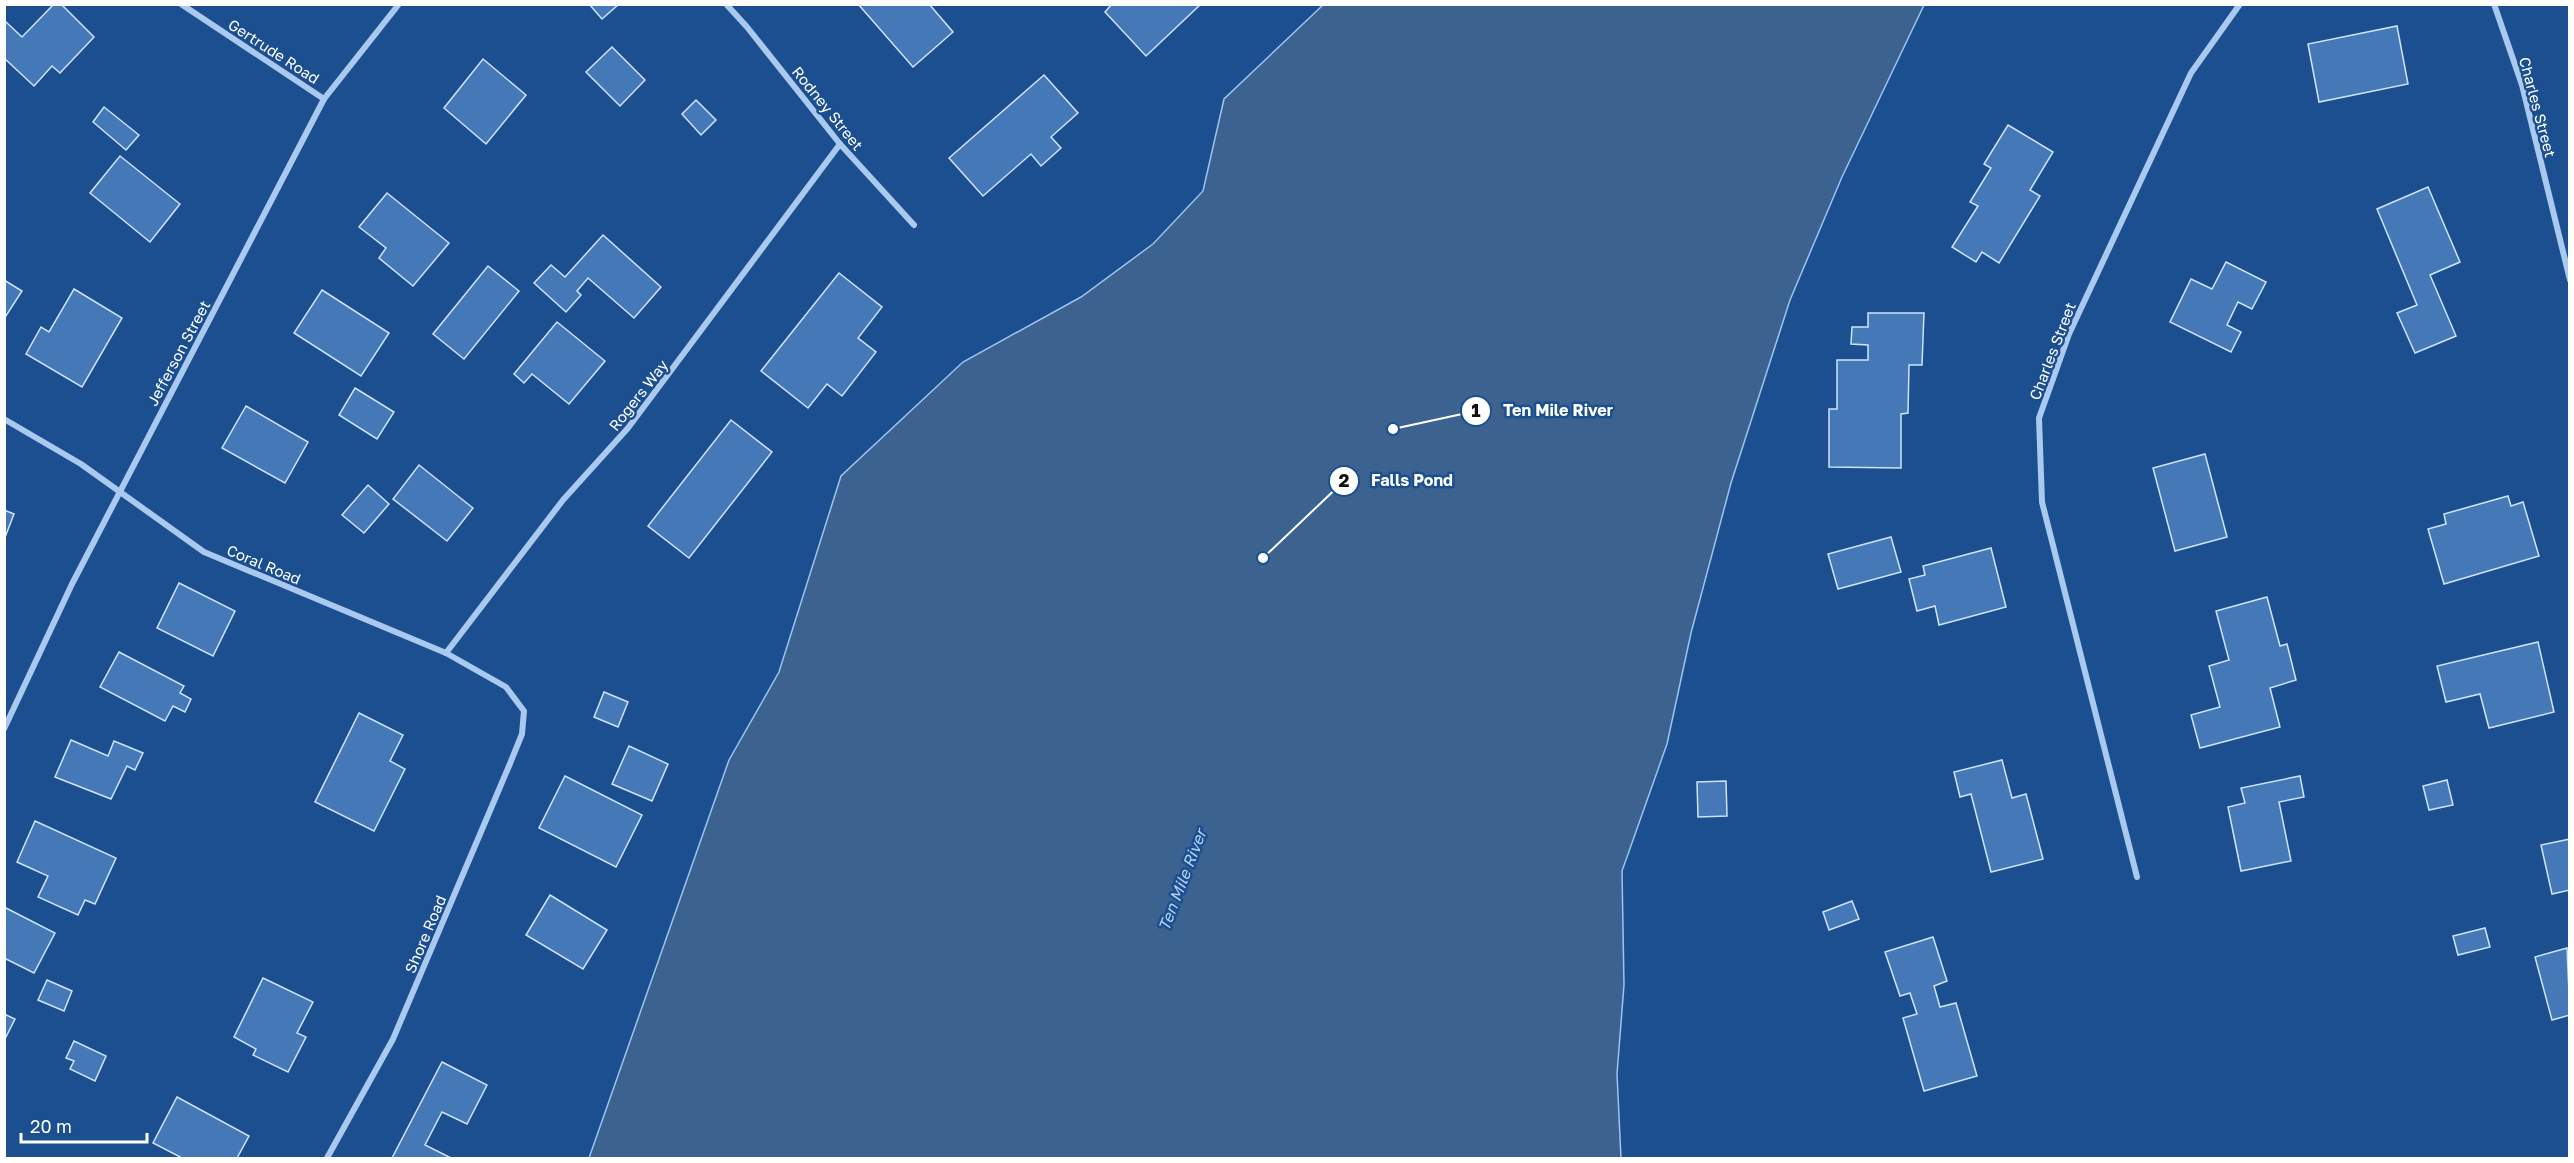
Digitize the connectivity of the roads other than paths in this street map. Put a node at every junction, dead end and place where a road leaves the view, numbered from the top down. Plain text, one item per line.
1 (181, 4) edge
2 (399, 4) edge
3 (726, 4) edge
4 (2240, 4) edge
5 (2494, 4) edge
6 (324, 99) junction
7 (840, 144) junction
8 (914, 225) dead end
9 (2566, 251) edge
10 (2570, 280) edge
11 (4, 419) edge
12 (120, 492) junction
13 (446, 653) junction
14 (524, 711) joint
15 (4, 729) edge
16 (2137, 877) dead end
17 (327, 1158) edge

1 - 6 street, Gertrude Road
2 - 6 street, Jefferson Street
3 - 7 street, Rodney Street
4 - 16 street, Charles Street
5 - 9 street, Charles Street
6 - 12 street, Jefferson Street
7 - 8 street, Rodney Street
7 - 13 street, Rogers Way
9 - 10 street, Charles Street
11 - 12 street, Coral Road
12 - 13 street, Coral Road
12 - 15 street, Jefferson Street
13 - 14 street, Coral Road
14 - 17 street, Shore Road

